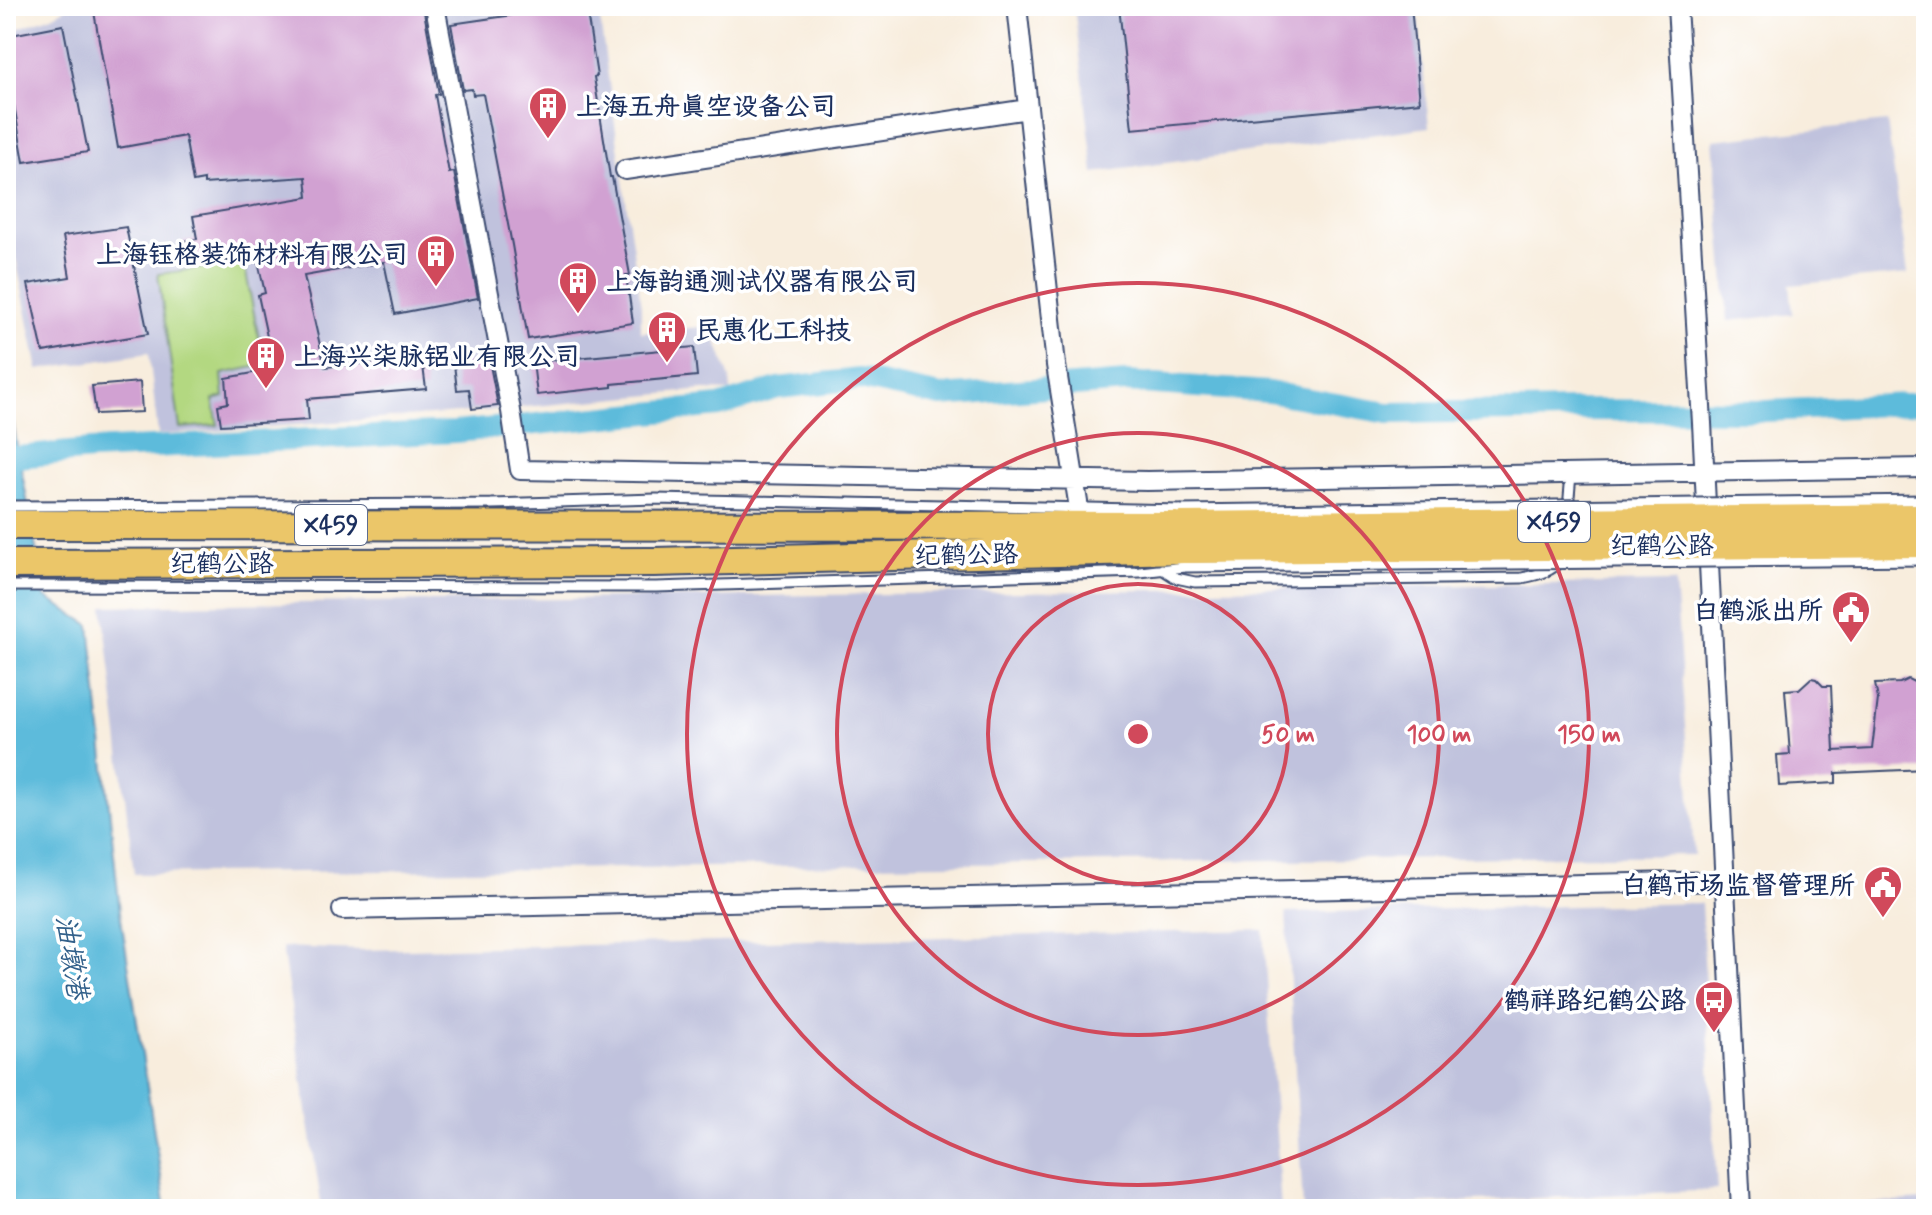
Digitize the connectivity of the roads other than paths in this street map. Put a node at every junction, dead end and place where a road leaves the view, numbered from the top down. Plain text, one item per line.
1 (435, 6) edge
2 (1017, 6) edge
3 (1677, 6) edge
4 (1028, 109) junction
5 (625, 170) dead end
6 (1926, 468) edge
7 (1704, 472) junction
8 (1571, 474) junction
9 (1077, 480) junction
10 (1926, 500) edge
11 (6, 506) edge
12 (656, 512) junction
13 (1082, 518) junction
14 (1926, 518) edge
15 (6, 525) edge
16 (1183, 538) junction
17 (1926, 543) edge
18 (1926, 560) edge
19 (6, 564) edge
20 (1162, 569) junction
21 (655, 575) junction
22 (6, 586) edge
23 (1726, 881) junction
24 (342, 910) dead end
25 (1741, 1209) edge

1 - 9 street
2 - 4 street
3 - 7 street
4 - 5 street
4 - 9 street
6 - 7 street
7 - 8 street
7 - 23 street
8 - 9 street
8 - 20 lane
9 - 13 street
10 - 16 lane, bridge
11 - 12 lane
12 - 13 main road, 纪鹤公路 / X459
12 - 15 main road, 纪鹤公路 / X459
13 - 16 main road, 纪鹤公路 / X459
14 - 16 main road, 纪鹤公路 / X459, bridge
16 - 17 main road, 纪鹤公路 / X459, bridge
16 - 18 lane, bridge
16 - 20 lane
16 - 21 main road, 纪鹤公路 / X459
19 - 21 main road, 纪鹤公路 / X459
20 - 21 lane
21 - 22 lane
23 - 24 street
23 - 25 street

